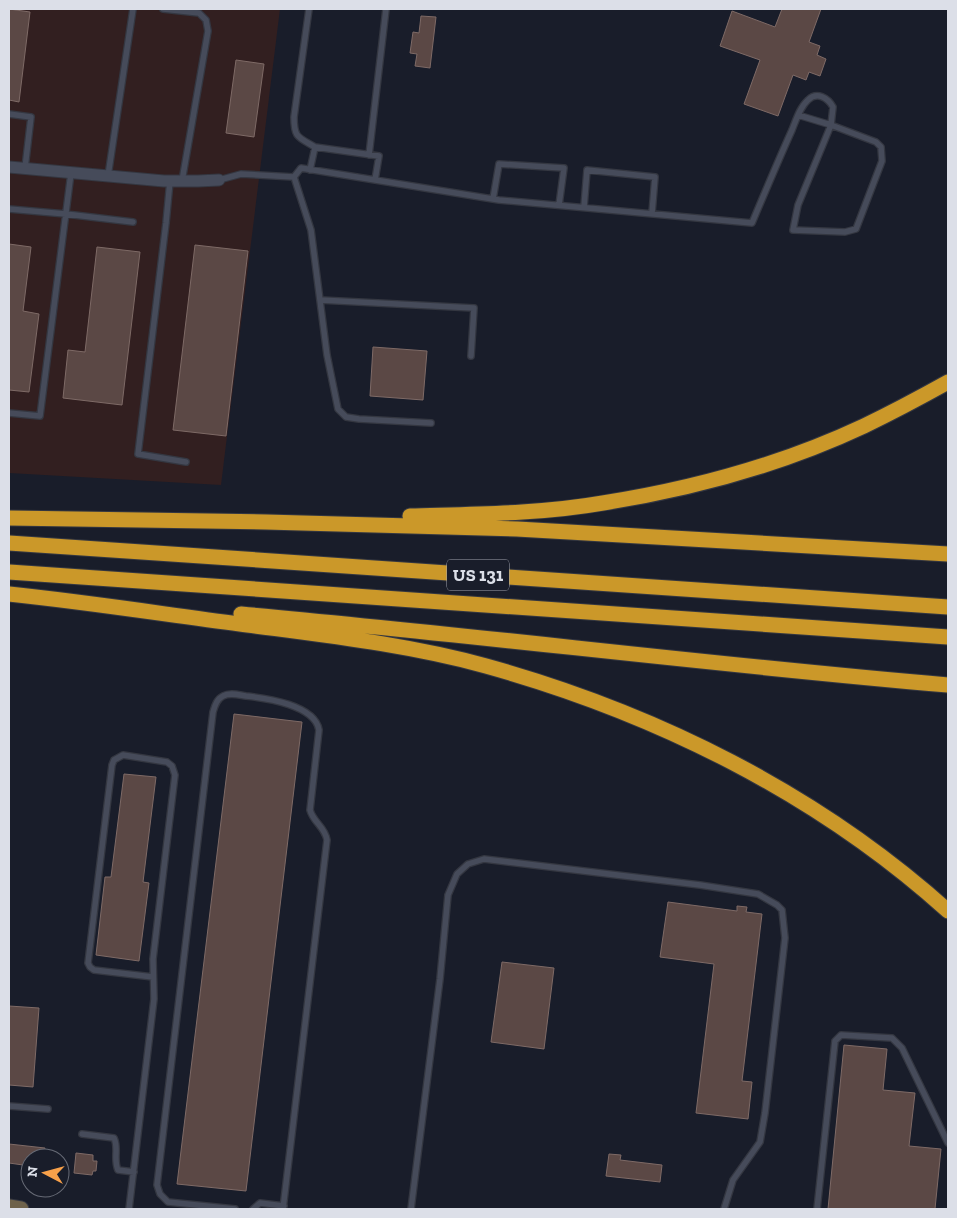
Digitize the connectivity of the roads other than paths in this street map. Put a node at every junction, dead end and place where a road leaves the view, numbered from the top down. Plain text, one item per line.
1 (133, 9) edge
2 (163, 9) edge
3 (309, 9) edge
4 (386, 9) edge
5 (9, 114) edge
6 (798, 115) junction
7 (831, 125) junction
8 (315, 148) junction
9 (369, 155) junction
10 (9, 167) edge
11 (25, 168) junction
12 (310, 170) junction
13 (71, 172) junction
14 (108, 176) junction
15 (294, 177) junction
16 (219, 180) joint
17 (375, 180) junction
18 (176, 181) junction
19 (493, 199) junction
20 (559, 205) junction
21 (584, 207) junction
22 (9, 209) edge
23 (652, 213) junction
24 (66, 214) junction
25 (133, 222) dead end
26 (320, 300) junction
27 (471, 356) dead end
28 (948, 382) edge
29 (9, 413) edge
30 (431, 423) dead end
31 (186, 462) dead end
32 (9, 518) edge
33 (266, 522) junction
34 (9, 543) edge
35 (948, 554) edge
36 (9, 572) edge
37 (9, 594) edge
38 (75, 601) junction
39 (948, 607) edge
40 (948, 637) edge
41 (948, 685) edge
42 (948, 911) edge
43 (153, 977) junction
44 (9, 1106) edge
45 (48, 1110) dead end
46 (82, 1134) dead end
47 (948, 1143) edge
48 (134, 1172) junction
49 (9, 1207) edge
50 (283, 1207) edge
51 (21, 1209) edge
52 (129, 1209) edge
53 (235, 1209) edge
54 (253, 1209) edge
55 (411, 1209) edge
56 (724, 1209) edge
57 (817, 1209) edge

1 - 14 lane
2 - 18 lane
3 - 8 lane
4 - 9 lane
5 - 11 lane
6 - 7 lane
6 - 7 lane
6 - 23 lane
7 - 7 lane
8 - 9 lane
8 - 12 lane
9 - 17 lane
10 - 11 street
11 - 13 street
12 - 15 lane
12 - 17 lane
13 - 14 street
13 - 24 lane
14 - 18 street
15 - 16 lane
15 - 26 lane
16 - 18 street
17 - 19 lane
18 - 31 lane
19 - 20 lane
19 - 20 lane
20 - 21 lane
21 - 23 lane
21 - 23 lane
22 - 24 lane
24 - 25 lane
24 - 29 lane
26 - 27 lane
26 - 30 lane
28 - 33 highway
32 - 33 highway
33 - 35 highway
34 - 39 highway, US 131
36 - 40 highway, US 131
37 - 38 highway
38 - 41 highway
38 - 42 highway
43 - 43 lane
43 - 48 lane
44 - 45 lane
46 - 48 lane
47 - 57 lane
48 - 52 lane
49 - 51 main road
50 - 53 lane
50 - 54 lane
55 - 56 lane

